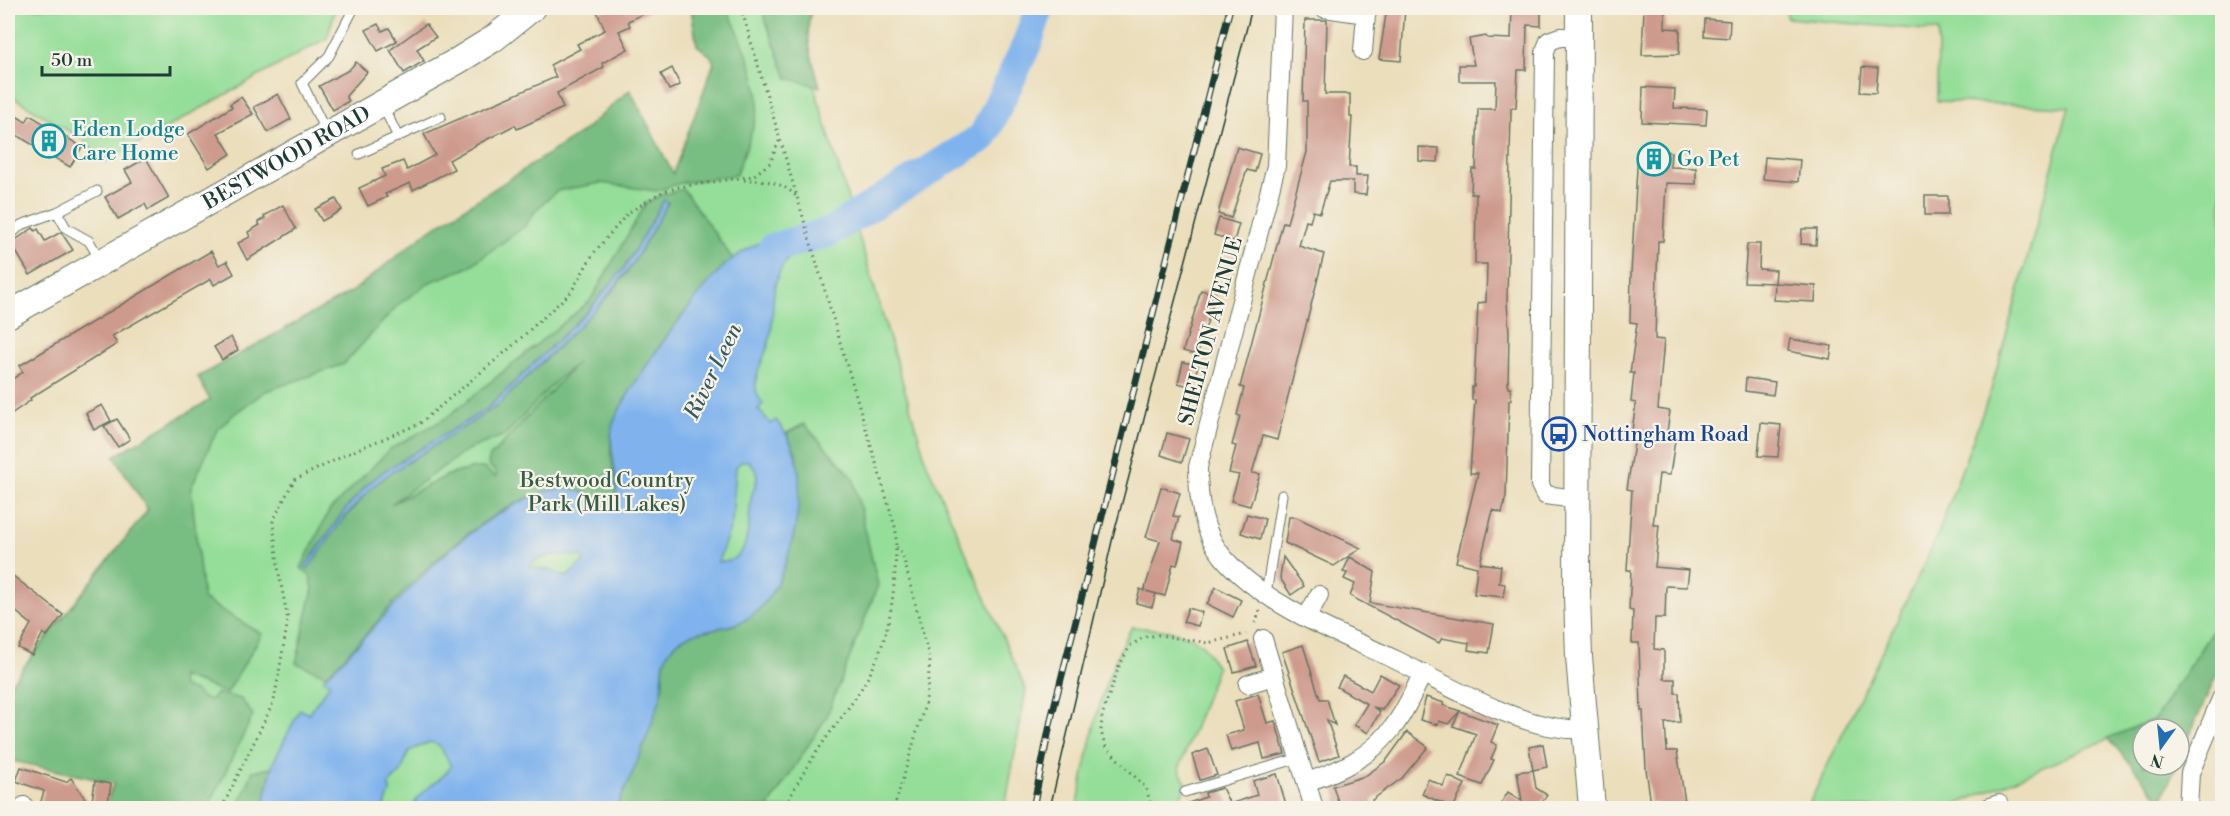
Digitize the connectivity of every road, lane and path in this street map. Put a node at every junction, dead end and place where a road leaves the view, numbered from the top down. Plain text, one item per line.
1 (354, 8) edge
2 (532, 8) edge
3 (741, 8) edge
4 (1283, 8) edge
5 (1324, 8) edge
6 (1579, 8) edge
7 (1368, 11) edge
8 (1578, 37) junction
9 (1363, 51) dead end
10 (382, 104) junction
11 (441, 117) dead end
12 (327, 134) junction
13 (398, 136) junction
14 (779, 141) junction
15 (359, 154) dead end
16 (736, 180) junction
17 (97, 191) dead end
18 (798, 198) junction
19 (57, 212) junction
20 (8, 237) edge
21 (101, 261) junction
22 (8, 315) edge
23 (1282, 495) dead end
24 (1576, 499) junction
25 (896, 546) junction
26 (1266, 594) junction
27 (1319, 595) dead end
28 (1307, 617) junction
29 (1263, 639) dead end
30 (1423, 673) junction
31 (1274, 676) junction
32 (1248, 684) dead end
33 (2223, 697) edge
34 (1585, 729) junction
35 (1299, 758) junction
36 (1307, 782) junction
37 (1185, 792) dead end
38 (222, 808) edge
39 (784, 808) edge
40 (894, 808) edge
41 (1152, 808) edge
42 (1314, 808) edge
43 (1592, 808) edge
44 (2188, 808) edge

1 - 12 lane
2 - 10 street, BESTWOOD ROAD
3 - 14 path
4 - 26 street, SHELTON AVENUE
5 - 7 street
6 - 8 street
7 - 9 street
8 - 24 street
8 - 24 street
10 - 12 street, BESTWOOD ROAD
10 - 13 lane
11 - 13 lane
12 - 21 street, BESTWOOD ROAD
13 - 15 lane
14 - 16 path
14 - 18 path
16 - 18 path
16 - 38 path
17 - 19 lane
18 - 25 path
19 - 20 lane
19 - 21 lane
21 - 22 street, BESTWOOD ROAD
23 - 26 lane
24 - 34 street
25 - 39 path
25 - 40 path
26 - 28 street, SHELTON AVENUE
26 - 41 path
27 - 28 street
28 - 30 street, SHELTON AVENUE
29 - 31 street
30 - 34 street, SHELTON AVENUE
30 - 36 street
31 - 32 street
31 - 35 street
33 - 44 street
34 - 43 street
35 - 36 street
35 - 37 lane
36 - 42 street

